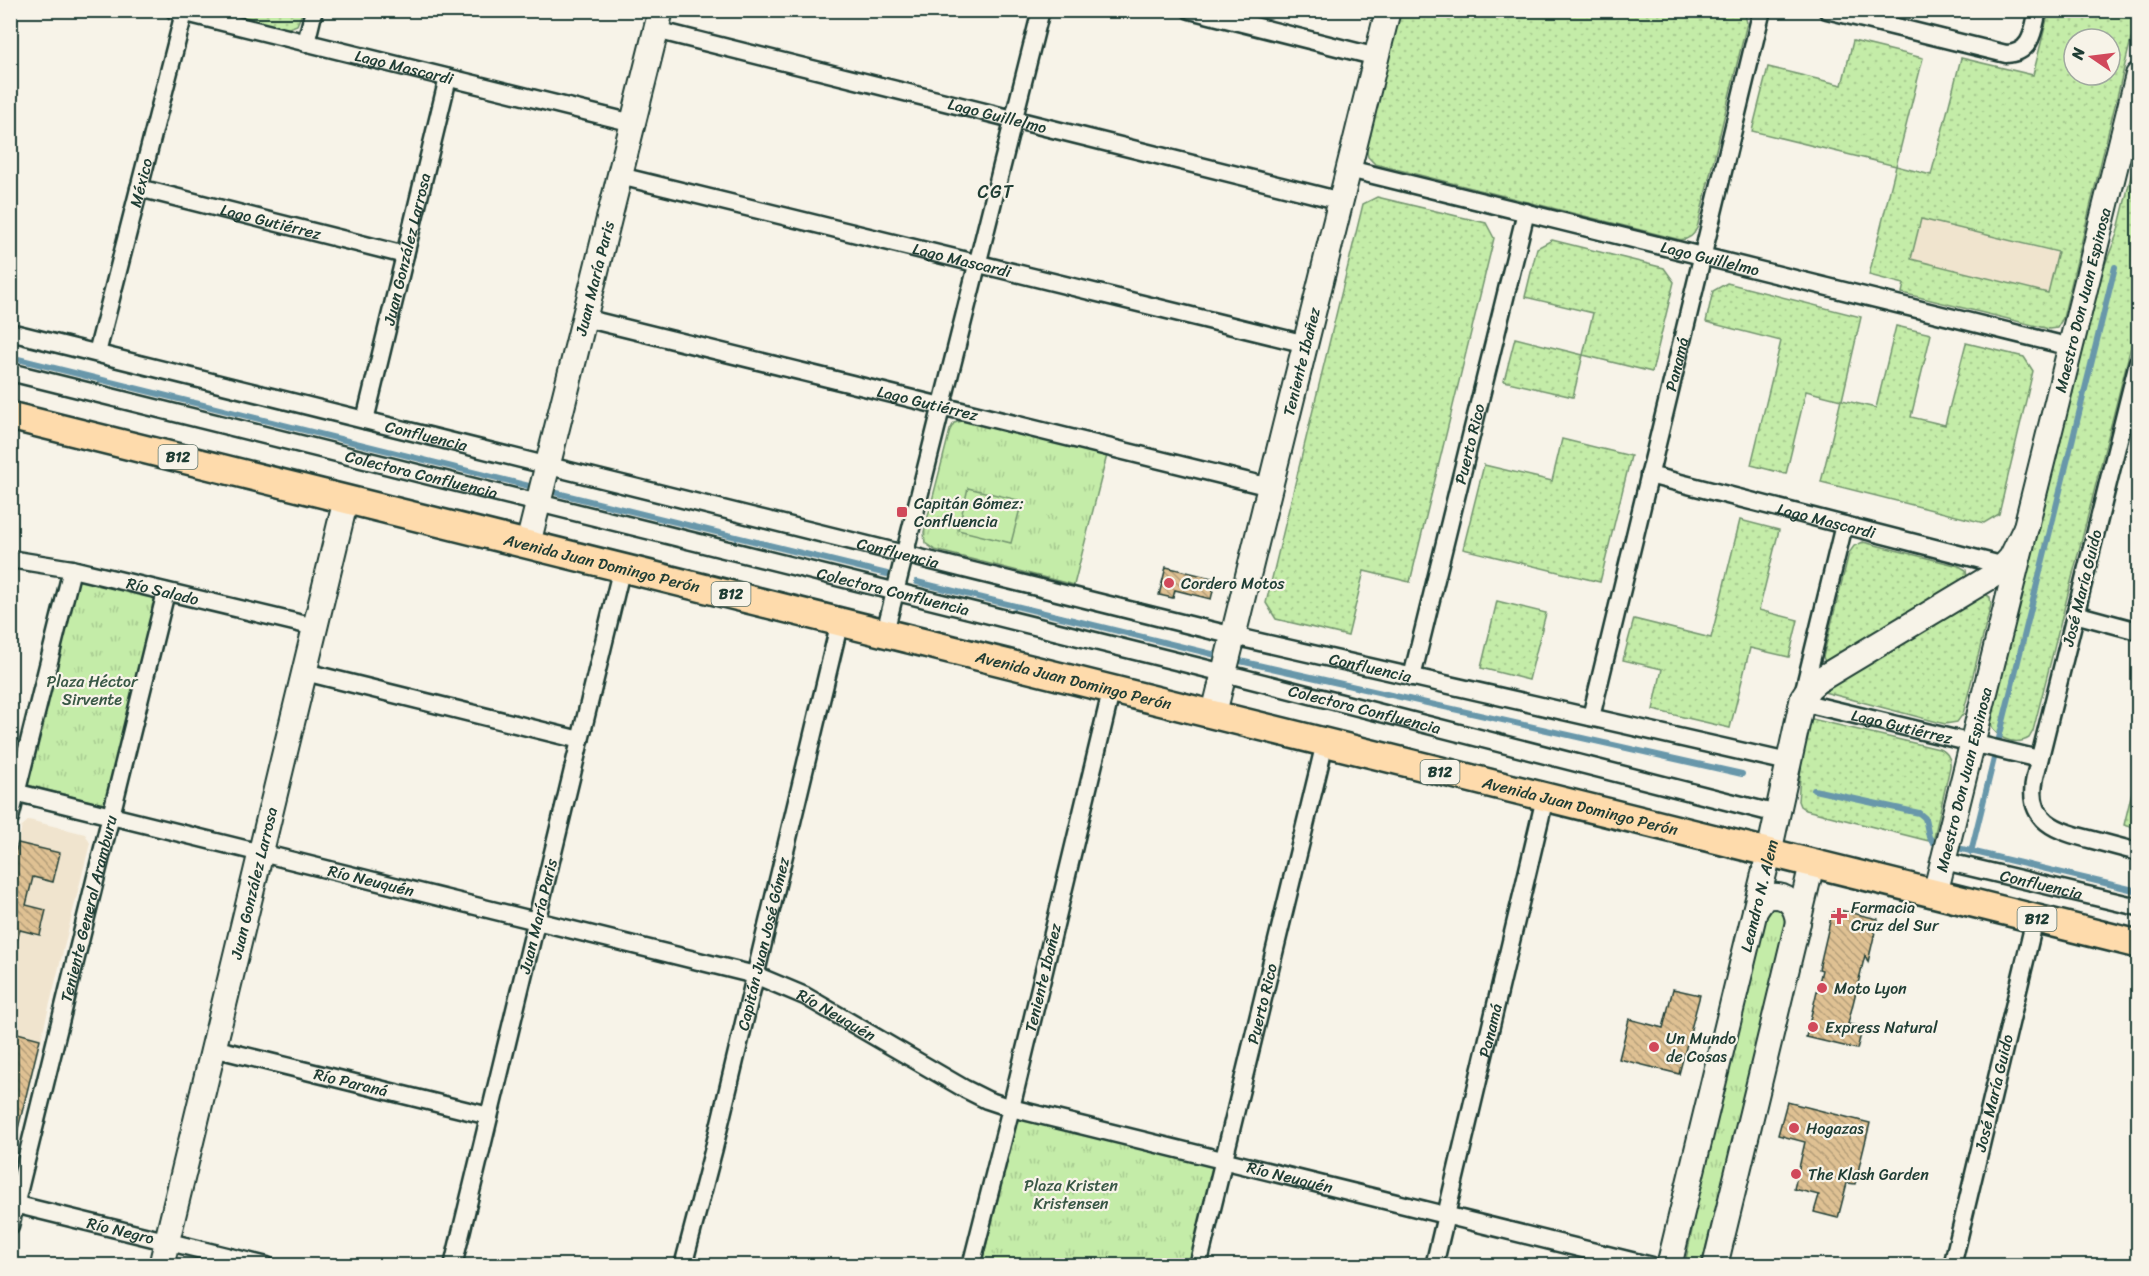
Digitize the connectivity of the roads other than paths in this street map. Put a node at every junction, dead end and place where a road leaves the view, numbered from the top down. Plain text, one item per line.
1 (314, 10) edge
2 (1041, 10) edge
3 (1190, 10) edge
4 (1388, 10) edge
5 (1762, 10) edge
6 (1827, 10) edge
7 (2038, 10) edge
8 (179, 12) edge
9 (659, 20) edge
10 (306, 43) junction
11 (1377, 57) junction
12 (2139, 75) edge
13 (448, 78) junction
14 (1014, 120) junction
15 (633, 123) junction
16 (1349, 169) junction
17 (620, 176) junction
18 (139, 188) junction
19 (1341, 201) junction
20 (1526, 212) junction
21 (405, 255) junction
22 (1703, 256) junction
23 (978, 263) junction
24 (584, 318) junction
25 (10, 332) edge
26 (1306, 344) junction
27 (2071, 346) junction
28 (97, 353) junction
29 (2139, 362) edge
30 (10, 372) edge
31 (942, 406) junction
32 (10, 416) edge
33 (365, 420) junction
34 (548, 465) junction
35 (1649, 475) junction
36 (1270, 487) junction
37 (346, 499) junction
38 (538, 502) junction
39 (1844, 525) junction
40 (2027, 525) junction
41 (528, 544) junction
42 (905, 554) junction
43 (10, 559) edge
44 (2005, 566) junction
45 (622, 567) junction
46 (72, 569) junction
47 (166, 592) junction
48 (895, 592) junction
49 (2075, 614) junction
50 (840, 621) junction
51 (315, 627) junction
52 (2139, 631) edge
53 (885, 632) junction
54 (1234, 636) junction
55 (304, 672) junction
56 (1224, 673) junction
57 (1412, 677) junction
58 (1112, 688) junction
59 (1801, 702) junction
60 (1214, 713) junction
61 (1591, 717) junction
62 (580, 740) junction
63 (1325, 743) junction
64 (1980, 745) junction
65 (2039, 759) junction
66 (1788, 762) junction
67 (14, 792) edge
68 (1545, 798) junction
69 (1778, 814) junction
70 (111, 815) junction
71 (10, 818) edge
72 (261, 852) junction
73 (2139, 852) edge
74 (1769, 853) junction
75 (1944, 861) junction
76 (1812, 864) junction
77 (1935, 894) junction
78 (2139, 907) edge
79 (1755, 911) junction
80 (2036, 919) junction
81 (536, 920) junction
82 (1798, 922) junction
83 (2139, 944) edge
84 (755, 975) junction
85 (213, 1048) junction
86 (1011, 1108) junction
87 (489, 1116) junction
88 (1224, 1160) junction
89 (13, 1203) edge
90 (1447, 1215) junction
91 (10, 1226) edge
92 (166, 1241) junction
93 (160, 1266) edge
94 (267, 1266) edge
95 (453, 1266) edge
96 (683, 1266) edge
97 (970, 1266) edge
98 (1198, 1266) edge
99 (1434, 1266) edge
100 (1652, 1266) edge
101 (1669, 1266) edge
102 (1714, 1266) edge
103 (1952, 1266) edge

1 - 10 street
2 - 14 street
3 - 11 street
4 - 11 main road, Teniente Ibañez
5 - 22 street, Panamá
6 - 7 street
8 - 10 street, Lago Mascardi
8 - 18 street, México
9 - 14 street, Lago Guillelmo
9 - 15 main road, Juan María Paris
10 - 13 street, Lago Mascardi
11 - 16 main road, Teniente Ibañez
12 - 27 main road, Maestro Don Juan Espinosa
13 - 15 street, Lago Mascardi
13 - 21 street, Juan González Larrosa
14 - 19 street, Lago Guillelmo
14 - 23 street
15 - 17 main road, Juan María Paris
16 - 19 main road, Teniente Ibañez
16 - 20 street, Lago Guillelmo
17 - 23 street, Lago Mascardi
17 - 24 main road, Juan María Paris
18 - 21 street, Lago Gutiérrez
18 - 28 street, México
19 - 26 main road, Teniente Ibañez
20 - 22 street, Lago Guillelmo
20 - 57 street, Puerto Rico
21 - 33 street, Juan González Larrosa
22 - 27 street, Lago Guillelmo
22 - 35 street, Panamá
23 - 26 street, Lago Mascardi
23 - 31 street
24 - 31 street, Lago Gutiérrez
24 - 34 main road, Juan María Paris
25 - 28 street, Confluencia
26 - 36 main road, Teniente Ibañez
27 - 40 main road, Maestro Don Juan Espinosa
28 - 33 street, Confluencia
29 - 49 street, José María Guido
30 - 38 street, Colectora Confluencia
31 - 36 street, Lago Gutiérrez
31 - 42 street
32 - 37 main road, Avenida Juan Domingo Perón / B12
33 - 34 street, Confluencia
34 - 38 main road, Juan María Paris
34 - 42 street, Confluencia
35 - 39 street, Lago Mascardi
35 - 61 street, Panamá
36 - 54 main road, Teniente Ibañez
37 - 41 main road, Avenida Juan Domingo Perón / B12
37 - 51 main road, Juan González Larrosa
38 - 41 main road, Juan María Paris
38 - 48 street, Colectora Confluencia
39 - 44 street, Lago Mascardi
39 - 59 street, Leandro N. Alem
40 - 44 main road, Maestro Don Juan Espinosa
40 - 64 main road, Maestro Don Juan Espinosa
41 - 45 main road, Avenida Juan Domingo Perón / B12
42 - 48 street
42 - 54 street, Confluencia
43 - 46 street, Río Salado
44 - 59 main road, Maestro Don Juan Espinosa
45 - 50 main road, Avenida Juan Domingo Perón / B12
45 - 62 street, Juan María Paris
46 - 47 street, Río Salado
46 - 67 street
47 - 51 street, Río Salado
47 - 70 street, Teniente General Aramburu
48 - 53 street
48 - 56 street, Colectora Confluencia
49 - 52 street
49 - 65 street, José María Guido
50 - 53 main road, Avenida Juan Domingo Perón / B12
50 - 84 street, Capitán Juan José Gómez
51 - 55 main road, Juan González Larrosa
53 - 58 main road, Avenida Juan Domingo Perón / B12
54 - 56 main road, Teniente Ibañez
54 - 57 street, Confluencia
55 - 62 street
55 - 72 main road, Juan González Larrosa
56 - 60 main road, Teniente Ibañez
56 - 69 street, Colectora Confluencia
57 - 61 street, Confluencia
58 - 60 main road, Avenida Juan Domingo Perón / B12
58 - 86 street, Teniente Ibañez
59 - 64 street, Lago Gutiérrez
59 - 66 main road, Leandro N. Alem
60 - 63 main road, Avenida Juan Domingo Perón / B12
61 - 66 street, Confluencia
62 - 81 street, Juan María Paris
63 - 68 main road, Avenida Juan Domingo Perón / B12
63 - 88 street, Puerto Rico
64 - 65 street, Lago Gutiérrez
64 - 75 main road, Maestro Don Juan Espinosa
65 - 73 street, José María Guido
66 - 69 main road, Leandro N. Alem
67 - 70 street, Río Neuquén
67 - 71 street
68 - 74 main road, Avenida Juan Domingo Perón / B12
68 - 90 street, Panamá
69 - 74 main road, Leandro N. Alem
70 - 72 street, Río Neuquén
70 - 89 street, Teniente General Aramburu
72 - 81 street, Río Neuquén
72 - 85 main road, Juan González Larrosa
74 - 76 main road, Avenida Juan Domingo Perón / B12
74 - 79 main road, Leandro N. Alem
75 - 77 main road, Maestro Don Juan Espinosa
75 - 78 street, Confluencia
76 - 77 main road, Avenida Juan Domingo Perón / B12
76 - 82 main road
77 - 80 main road, Avenida Juan Domingo Perón / B12
79 - 82 main road
79 - 101 main road, Leandro N. Alem
80 - 83 main road, Avenida Juan Domingo Perón / B12
80 - 103 street, José María Guido
81 - 84 street, Río Neuquén
81 - 87 street, Juan María Paris
82 - 102 main road
84 - 86 street, Río Neuquén
84 - 96 street, Capitán Juan José Gómez
85 - 87 street, Río Paraná
85 - 92 main road, Juan González Larrosa
86 - 88 street, Río Neuquén
86 - 97 street, Teniente Ibañez
87 - 95 street, Juan María Paris
88 - 90 street, Río Neuquén
88 - 98 street, Puerto Rico
89 - 91 street, Teniente General Aramburu
89 - 92 street, Río Negro
90 - 99 street, Panamá
90 - 100 street, Río Neuquén
92 - 93 main road, Juan González Larrosa
92 - 94 street, Río Negro

